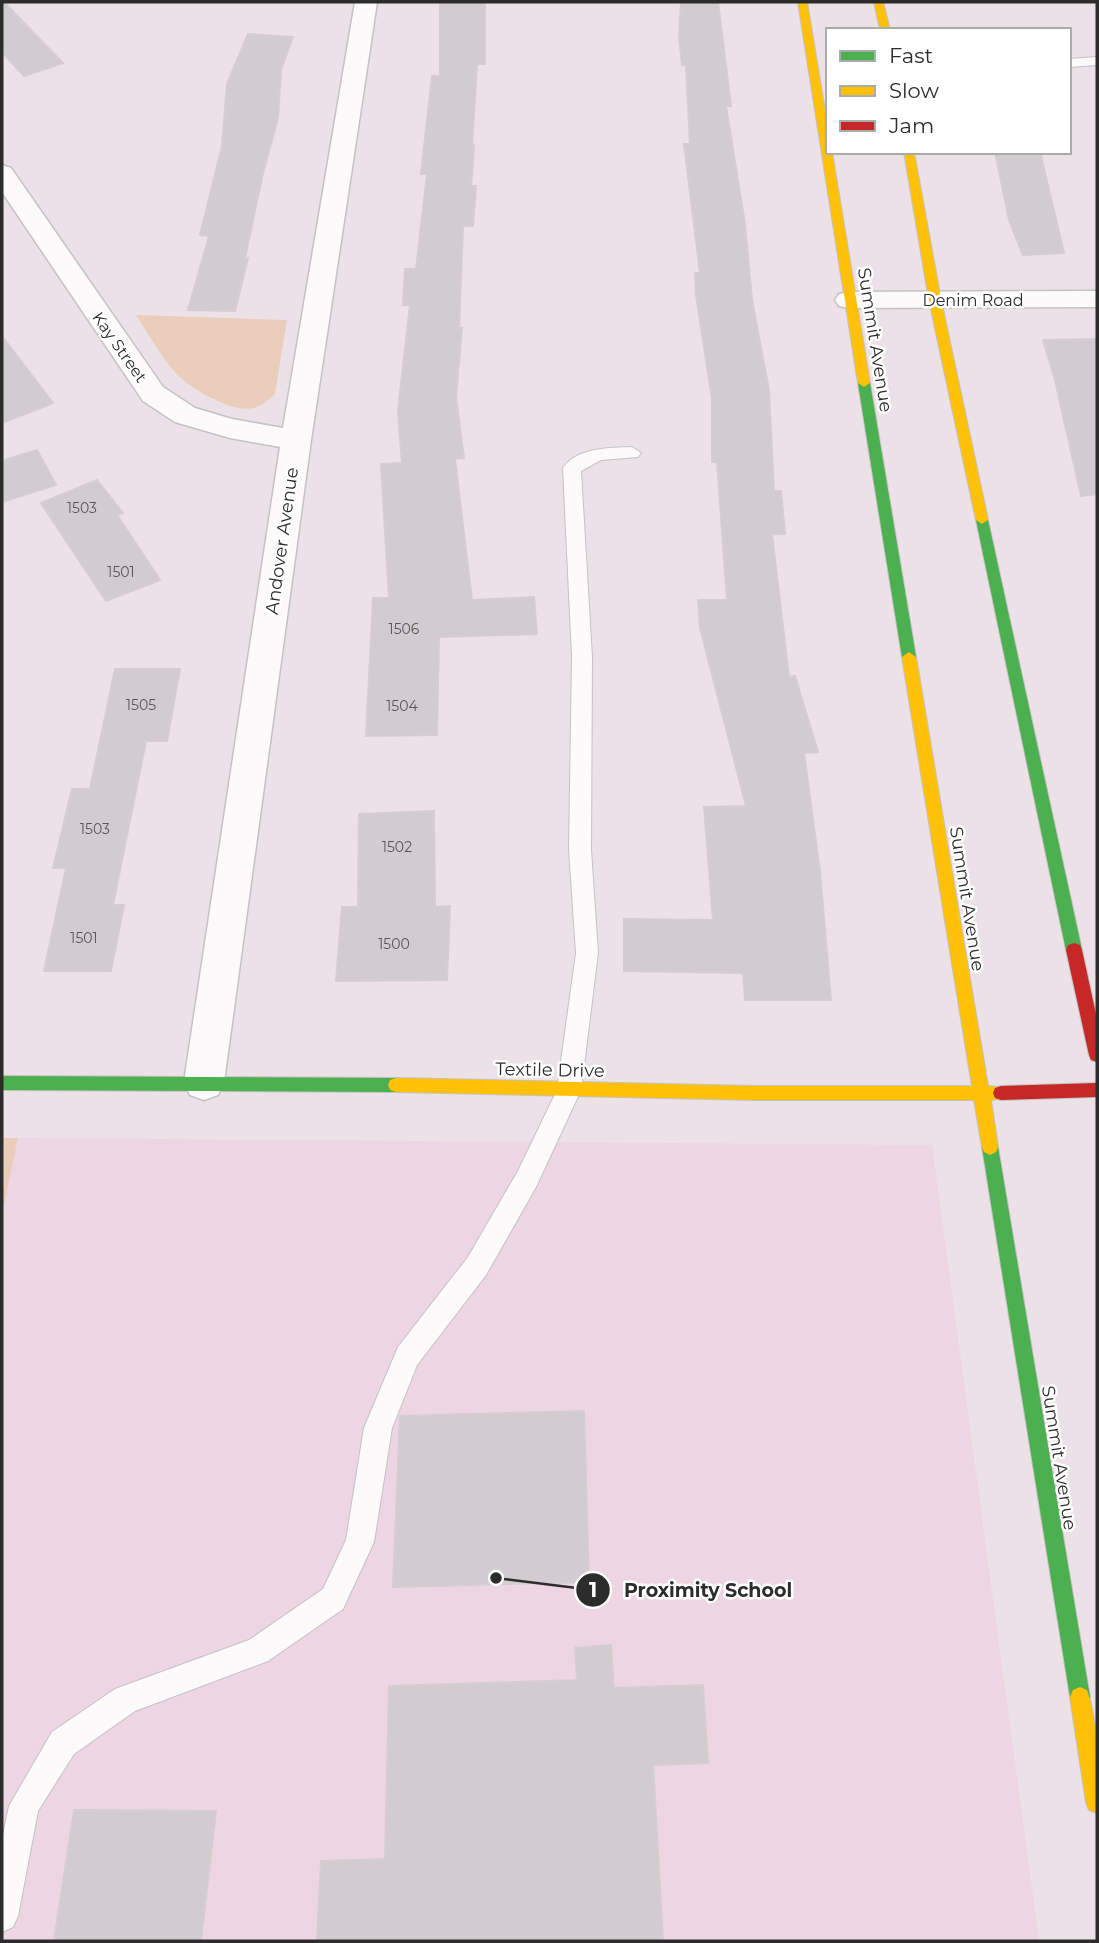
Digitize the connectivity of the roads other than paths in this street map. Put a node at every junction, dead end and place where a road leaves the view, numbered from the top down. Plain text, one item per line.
1 (366, 2) edge
2 (802, 2) edge
3 (878, 2) edge
4 (884, 28) edge
5 (1097, 61) edge
6 (1071, 63) edge
7 (909, 154) edge
8 (2, 173) edge
9 (1097, 299) edge
10 (849, 300) junction
11 (935, 300) junction
12 (296, 440) junction
13 (632, 453) dead end
14 (1097, 1055) edge
15 (204, 1082) junction
16 (2, 1083) edge
17 (569, 1090) junction
18 (1097, 1090) edge
19 (979, 1094) junction
20 (1097, 1802) edge
21 (2, 1916) edge

1 - 12 street, Andover Avenue
2 - 10 main road, Summit Avenue
3 - 4 main road
5 - 6 lane
7 - 11 main road
8 - 12 street, Kay Street
9 - 11 street, Denim Road
10 - 11 street, Denim Road
10 - 19 main road, Summit Avenue
11 - 14 main road
12 - 15 street, Andover Avenue
13 - 17 lane
15 - 16 main road, Textile Drive
15 - 17 main road, Textile Drive
17 - 19 main road, Textile Drive
17 - 21 lane
18 - 19 main road, Textile Drive
19 - 20 main road, Summit Avenue

